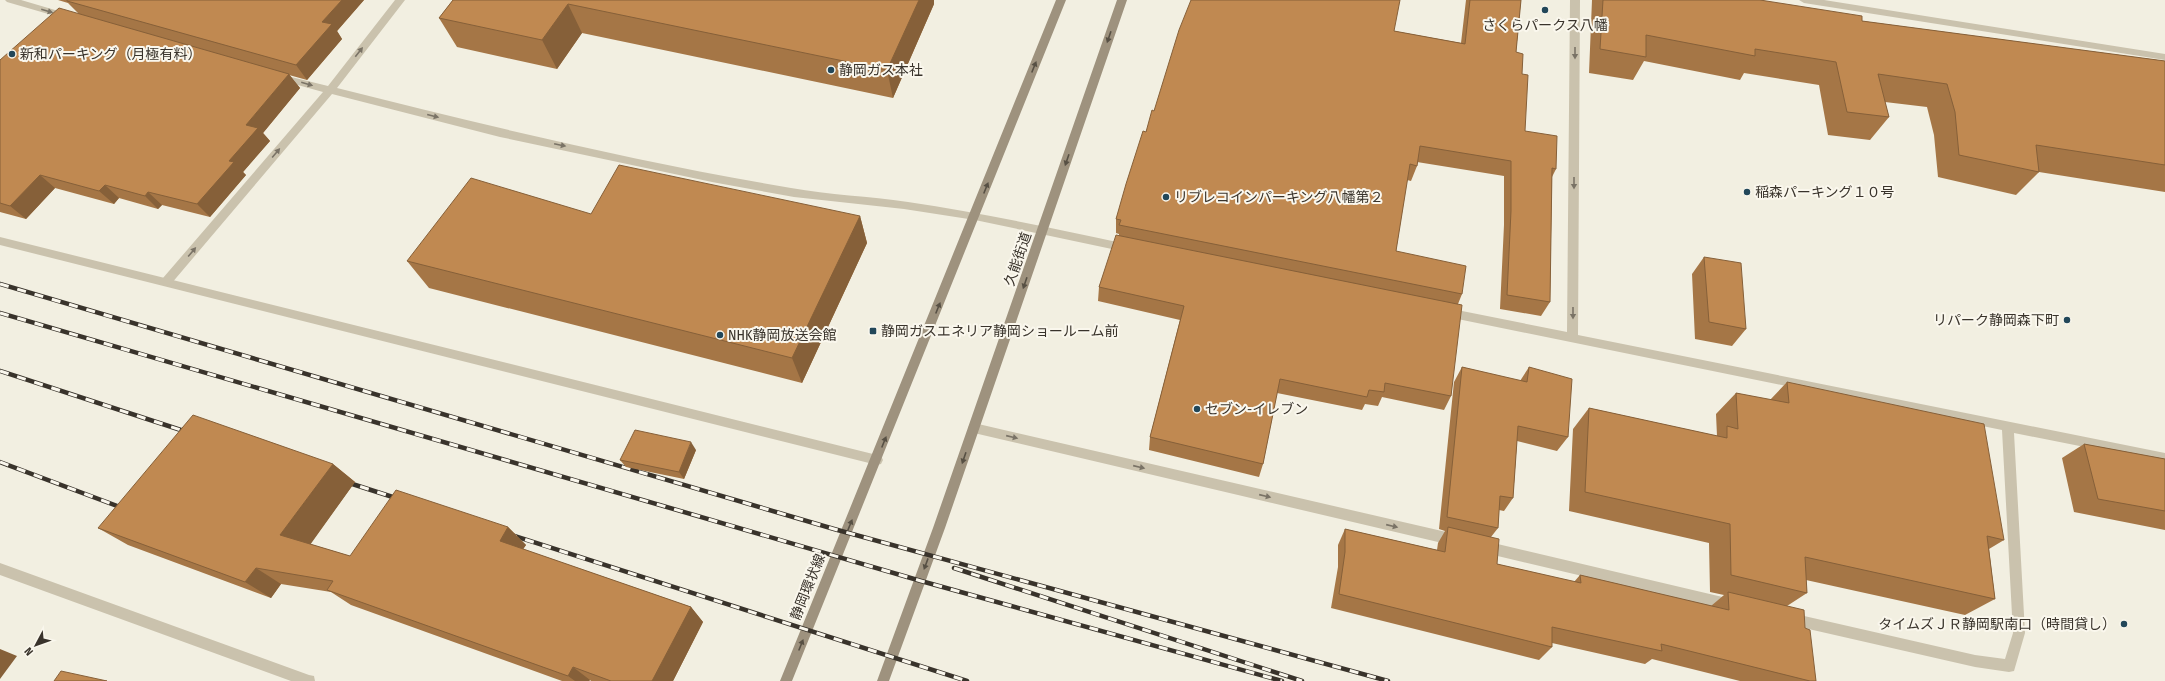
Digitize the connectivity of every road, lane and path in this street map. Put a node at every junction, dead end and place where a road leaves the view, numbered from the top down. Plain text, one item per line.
1 (10, 0) edge
2 (400, 0) edge
3 (1061, 0) edge
4 (1122, 0) edge
5 (1575, 0) edge
6 (1804, 0) edge
7 (78, 19) edge
8 (2165, 56) edge
9 (268, 73) edge
10 (329, 90) junction
11 (975, 216) junction
12 (1043, 231) junction
13 (0, 241) edge
14 (1136, 250) edge
15 (167, 282) junction
16 (1440, 312) edge
17 (1572, 339) junction
18 (2008, 426) junction
19 (974, 428) junction
20 (2165, 458) edge
21 (877, 460) junction
22 (0, 569) edge
23 (1742, 607) edge
24 (1781, 616) edge
25 (309, 681) edge
26 (786, 681) edge
27 (883, 681) edge

1 -> 7 street
10 -> 2 street
11 -> 3 main road
4 -> 12 main road, 久能街道
5 -> 17 street
6 - 8 street
9 -> 10 street
10 -> 11 street
15 -> 10 street
11 - 12 street
21 -> 11 main road
12 - 14 street
12 -> 19 main road, 久能街道
13 - 15 street
15 - 21 street
16 - 17 street
17 - 18 street
18 - 20 street
18 - 24 street
19 -> 23 street
19 -> 27 main road, 久能街道
26 -> 21 main road, 静岡環状線
22 - 25 street

